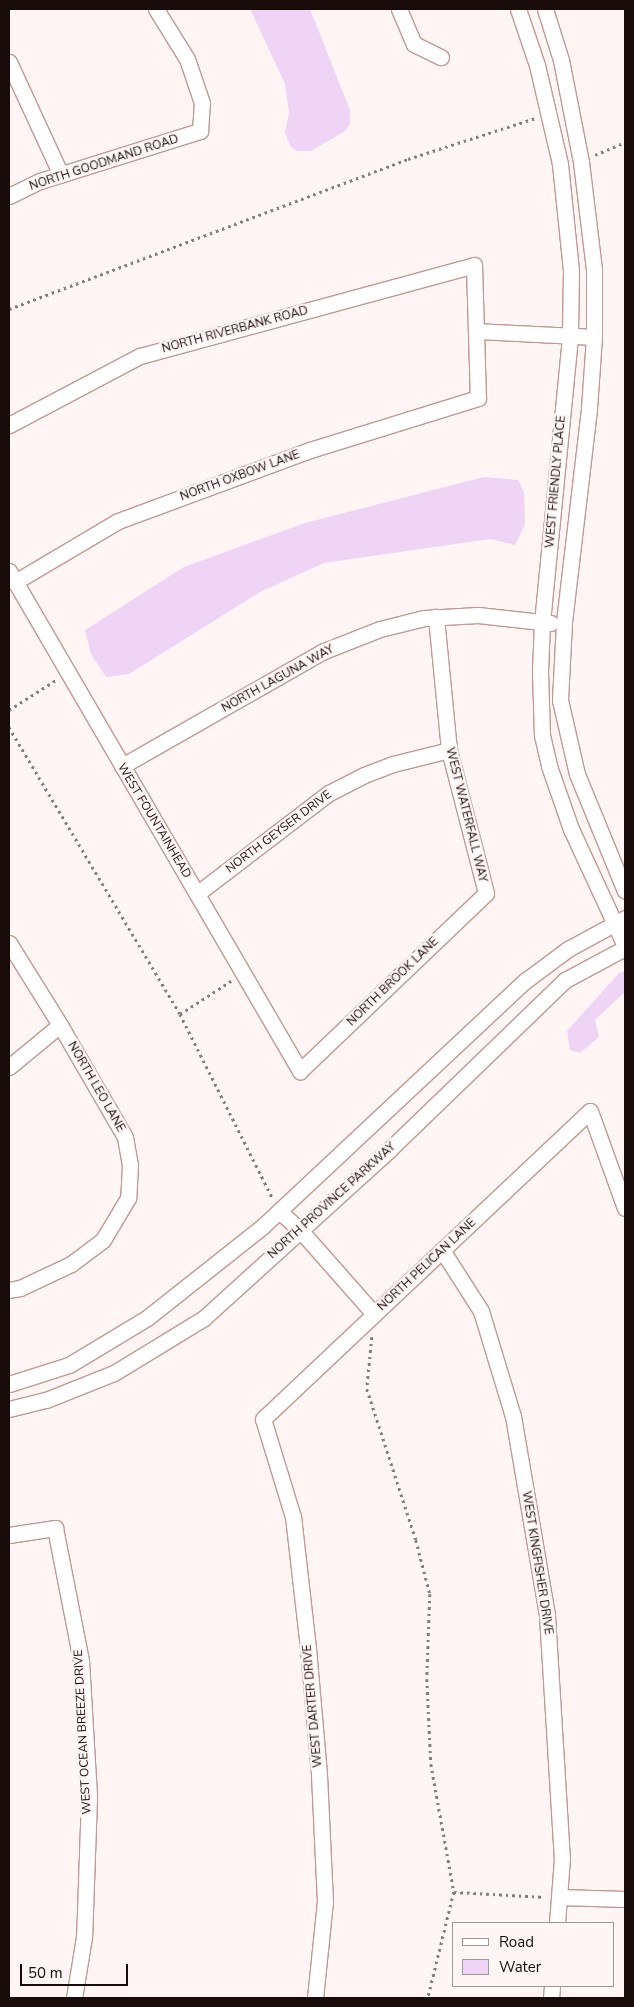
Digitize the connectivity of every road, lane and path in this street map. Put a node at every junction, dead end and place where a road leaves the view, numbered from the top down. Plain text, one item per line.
1 (156, 9) edge
2 (399, 9) edge
3 (518, 9) edge
4 (545, 9) edge
5 (441, 57) dead end
6 (9, 62) edge
7 (548, 114) junction
8 (625, 142) edge
9 (581, 162) junction
10 (61, 175) junction
11 (9, 196) edge
12 (9, 308) edge
13 (476, 331) junction
14 (570, 337) junction
15 (594, 337) junction
16 (9, 425) edge
17 (12, 576) edge
18 (436, 617) junction
19 (542, 622) junction
20 (564, 623) junction
21 (68, 673) junction
22 (9, 710) edge
23 (9, 727) edge
24 (449, 750) junction
25 (122, 766) junction
26 (625, 891) edge
27 (198, 893) junction
28 (486, 893) joint
29 (620, 921) edge
30 (9, 943) edge
31 (625, 946) edge
32 (244, 973) junction
33 (180, 1014) junction
34 (60, 1025) junction
35 (9, 1067) edge
36 (300, 1071) joint
37 (625, 1208) edge
38 (280, 1211) junction
39 (300, 1230) junction
40 (442, 1250) junction
41 (9, 1290) edge
42 (374, 1314) junction
43 (9, 1384) edge
44 (9, 1409) edge
45 (263, 1419) joint
46 (9, 1534) edge
47 (454, 1892) junction
48 (559, 1897) junction
49 (625, 1899) edge
50 (557, 1922) edge
51 (74, 1998) edge
52 (315, 1998) edge
53 (428, 1998) edge

1 - 10 street, NORTH GOODMAND ROAD
2 - 5 street
3 - 7 street, WEST FRIENDLY PLACE
4 - 9 street, WEST FRIENDLY PLACE
6 - 10 street
7 - 12 path
7 - 14 street, WEST FRIENDLY PLACE
8 - 9 path
9 - 15 street, WEST FRIENDLY PLACE
10 - 11 street, NORTH GOODMAND ROAD
13 - 14 street
13 - 16 street, NORTH RIVERBANK ROAD
13 - 17 street, NORTH OXBOW LANE
14 - 15 street
14 - 19 street, WEST FRIENDLY PLACE
15 - 20 street, WEST FRIENDLY PLACE
17 - 21 street, WEST FOUNTAINHEAD
18 - 19 street, NORTH LAGUNA WAY
18 - 24 street, WEST WATERFALL WAY
18 - 25 street, NORTH LAGUNA WAY
19 - 20 street, NORTH LAGUNA WAY
19 - 29 street, WEST FRIENDLY PLACE
20 - 26 street, WEST FRIENDLY PLACE
21 - 22 path
21 - 25 street, WEST FOUNTAINHEAD
23 - 33 path
24 - 27 street, NORTH GEYSER DRIVE
24 - 28 street, WEST WATERFALL WAY
25 - 27 street, WEST FOUNTAINHEAD
27 - 32 street, WEST FOUNTAINHEAD
28 - 36 street, NORTH BROOK LANE
29 - 31 street, WEST FRIENDLY PLACE
29 - 38 street
30 - 34 street, NORTH LEO LANE
31 - 39 street, NORTH PROVINCE PARKWAY
32 - 33 path
32 - 36 street, WEST FOUNTAINHEAD
33 - 38 path
34 - 35 street
34 - 41 street, NORTH LEO LANE
37 - 40 street, NORTH PELICAN LANE
38 - 39 street
38 - 43 street
39 - 42 street
39 - 44 street, NORTH PROVINCE PARKWAY
40 - 42 street, NORTH PELICAN LANE
40 - 48 street, WEST KINGFISHER DRIVE
42 - 45 street, NORTH PELICAN LANE
42 - 47 path
45 - 52 street, WEST DARTER DRIVE
46 - 51 street, WEST OCEAN BREEZE DRIVE
47 - 48 path
47 - 53 path
48 - 49 street
48 - 50 street, WEST KINGFISHER DRIVE

